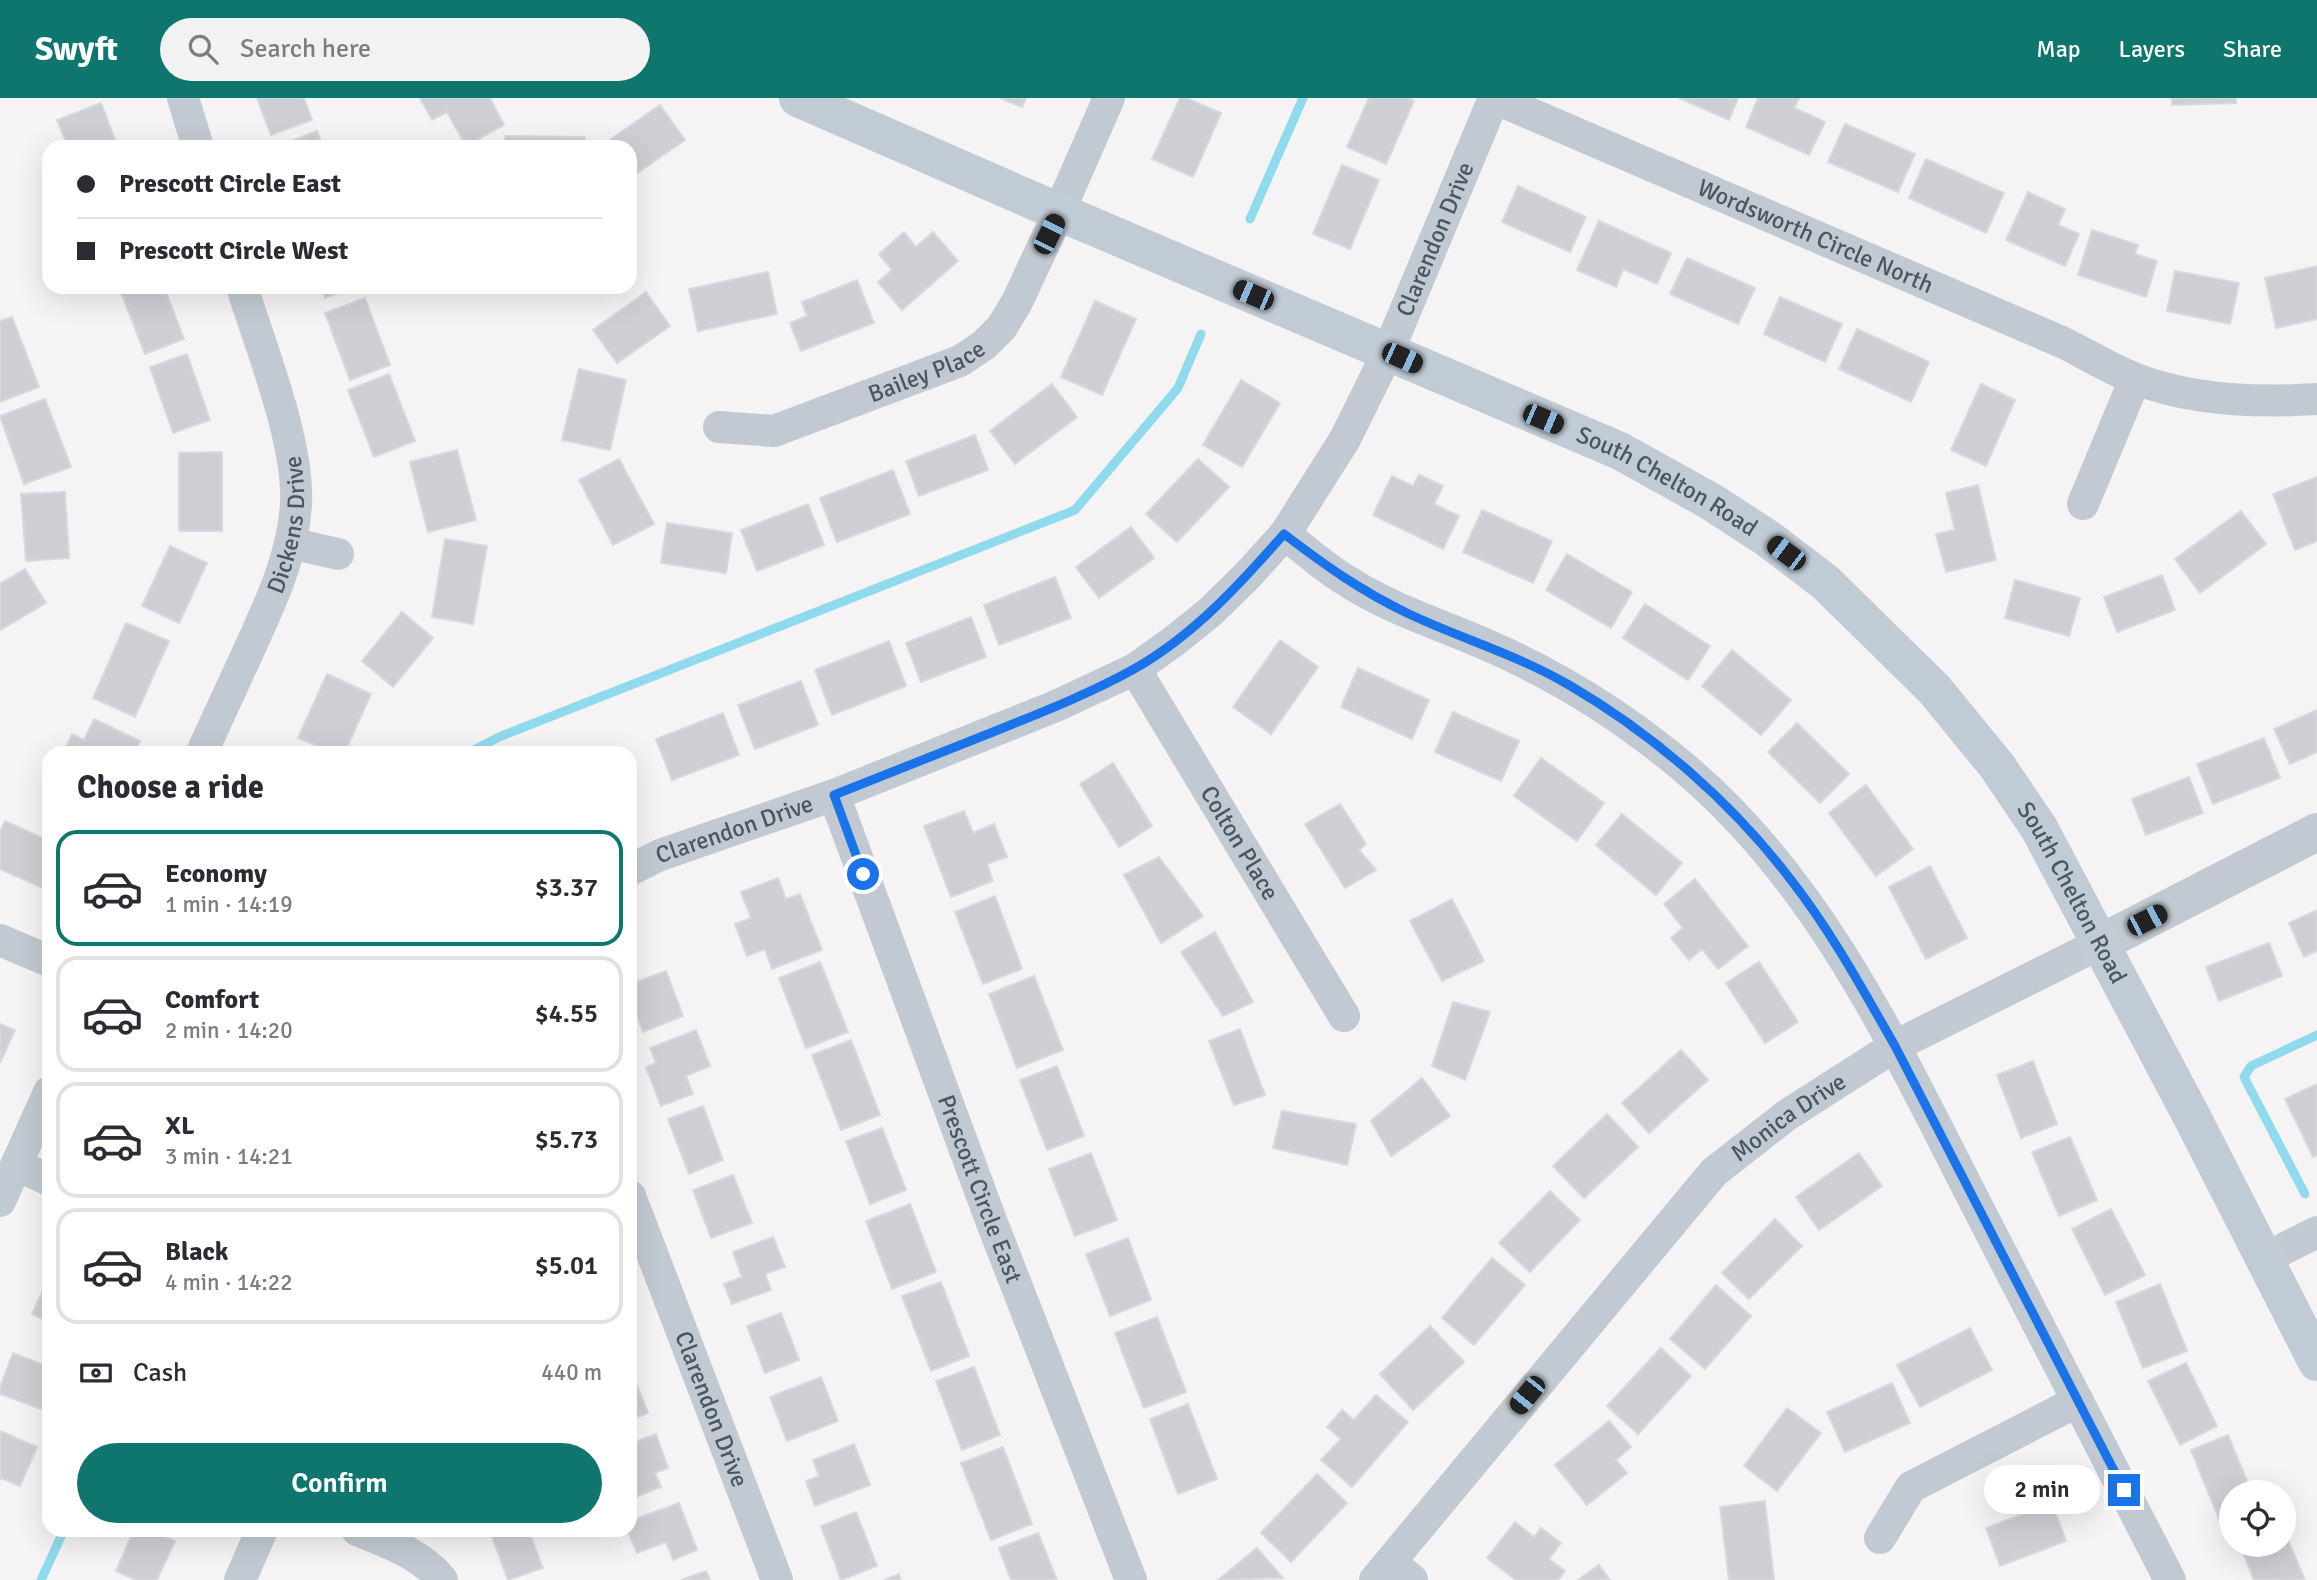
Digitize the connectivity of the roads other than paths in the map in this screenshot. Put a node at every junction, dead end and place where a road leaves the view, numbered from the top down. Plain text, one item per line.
1 (183, 98) edge
2 (799, 98) edge
3 (1109, 98) edge
4 (1494, 98) edge
5 (196, 140) edge
6 (1059, 212) junction
7 (244, 294) edge
8 (1388, 352) junction
9 (2135, 379) junction
10 (2317, 399) edge
11 (719, 427) dead end
12 (2084, 504) dead end
13 (1284, 534) junction
14 (290, 543) junction
15 (338, 554) dead end
16 (1135, 668) junction
17 (205, 746) edge
18 (834, 795) junction
19 (2317, 832) edge
20 (637, 866) edge
21 (0, 940) edge
22 (2101, 943) junction
23 (42, 958) edge
24 (1344, 1016) dead end
25 (1895, 1046) junction
26 (42, 1108) edge
27 (17, 1165) junction
28 (42, 1177) edge
29 (0, 1201) edge
30 (637, 1214) edge
31 (2317, 1232) edge
32 (2264, 1259) junction
33 (2317, 1362) edge
34 (2078, 1401) junction
35 (259, 1537) edge
36 (374, 1537) edge
37 (1880, 1538) dead end
38 (1392, 1574) edge
39 (240, 1580) edge
40 (442, 1580) edge
41 (777, 1580) edge
42 (1131, 1580) edge
43 (2170, 1580) edge

1 - 5 street
2 - 6 main road, South Chelton Road
3 - 6 street, Bailey Place
4 - 8 street, Clarendon Drive
4 - 9 street, Wordsworth Circle North
6 - 8 main road, South Chelton Road
6 - 11 street, Bailey Place
7 - 14 street, Dickens Drive
8 - 13 street, Clarendon Drive
8 - 22 main road, South Chelton Road
9 - 10 street, Wordsworth Circle North
9 - 12 street
13 - 16 street, Clarendon Drive
13 - 25 street
14 - 15 street
14 - 17 street, Dickens Drive
16 - 18 street, Clarendon Drive
16 - 24 street, Colton Place
18 - 20 street, Clarendon Drive
18 - 42 street, Prescott Circle East
19 - 22 street, Monica Drive
21 - 23 street
22 - 25 street, Monica Drive
22 - 32 main road, South Chelton Road
25 - 34 street
25 - 38 street, Monica Drive
26 - 27 street
27 - 28 street
27 - 29 street
30 - 41 street, Clarendon Drive
31 - 32 street
32 - 33 main road, South Chelton Road
34 - 37 street
34 - 43 street
35 - 39 street
36 - 40 street

